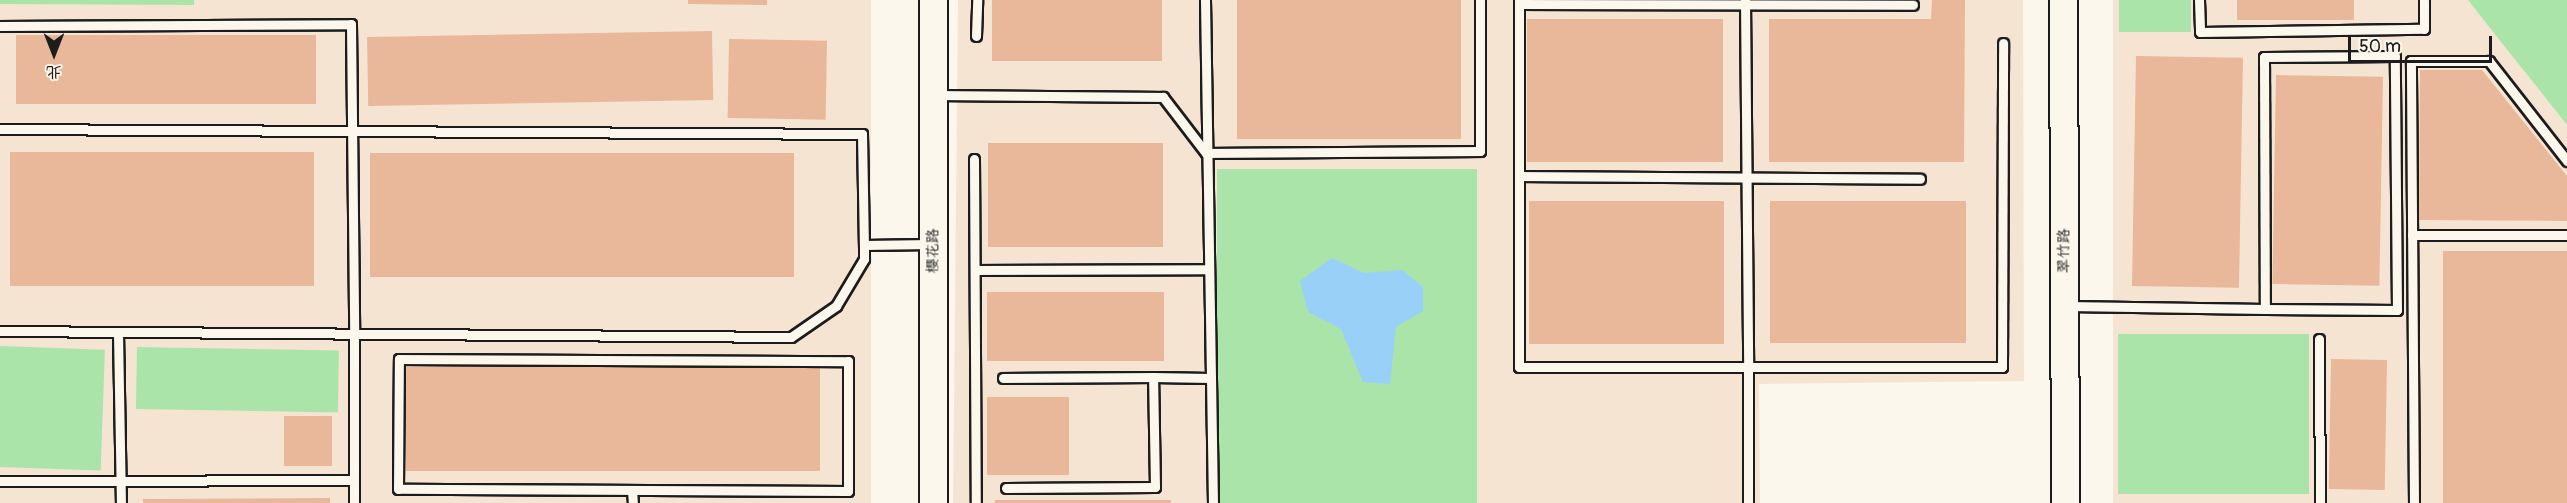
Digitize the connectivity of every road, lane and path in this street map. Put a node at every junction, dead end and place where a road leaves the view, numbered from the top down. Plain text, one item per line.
1 (933, 0) edge
2 (977, 0) edge
3 (1205, 0) edge
4 (1480, 0) edge
5 (2063, 0) edge
6 (2199, 0) edge
7 (2424, 0) edge
8 (1519, 2) edge
9 (1746, 4) edge
10 (1912, 5) dead end
11 (0, 26) edge
12 (976, 36) dead end
13 (2003, 43) dead end
14 (933, 95) junction
15 (0, 129) edge
16 (352, 131) junction
17 (1206, 153) junction
18 (974, 159) dead end
19 (2567, 161) edge
20 (1519, 176) junction
21 (1747, 177) junction
22 (1920, 179) dead end
23 (2412, 235) junction
24 (2567, 235) edge
25 (933, 244) junction
26 (864, 245) junction
27 (1208, 269) junction
28 (975, 270) junction
29 (2065, 306) junction
30 (2265, 309) junction
31 (0, 331) edge
32 (118, 333) junction
33 (354, 334) junction
34 (2319, 339) dead end
35 (1748, 367) junction
36 (1153, 377) junction
37 (1003, 378) dead end
38 (1210, 378) junction
39 (354, 480) junction
40 (0, 481) edge
41 (120, 481) junction
42 (1006, 488) dead end
43 (632, 490) junction
44 (121, 503) edge
45 (354, 503) edge
46 (633, 503) edge
47 (933, 503) edge
48 (976, 503) edge
49 (1212, 503) edge
50 (1748, 503) edge
51 (2065, 503) edge
52 (2320, 503) edge
53 (2414, 503) edge

1 - 14 street, 樱花路
2 - 12 lane
3 - 17 lane
4 - 17 lane
5 - 29 street, 翠竹路
6 - 7 lane
8 - 9 lane
8 - 20 lane
9 - 10 lane
9 - 21 lane
11 - 16 lane
13 - 35 lane
14 - 17 lane
14 - 25 street, 樱花路
15 - 16 lane
16 - 26 lane
16 - 33 lane
17 - 27 lane
18 - 28 lane
19 - 23 lane
20 - 21 lane
20 - 35 lane
21 - 22 lane
21 - 35 lane
23 - 24 lane
23 - 53 lane
25 - 26 lane
25 - 47 street, 樱花路
26 - 33 lane
27 - 28 lane
27 - 38 lane
28 - 48 lane
29 - 30 lane
29 - 51 street, 翠竹路
30 - 30 lane
31 - 32 lane
32 - 33 lane
32 - 41 lane
33 - 39 lane
34 - 52 lane
35 - 50 lane
36 - 37 lane
36 - 38 lane
36 - 42 lane
38 - 49 lane
39 - 41 lane
39 - 45 lane
40 - 41 lane
41 - 44 lane
43 - 43 lane
43 - 46 lane

